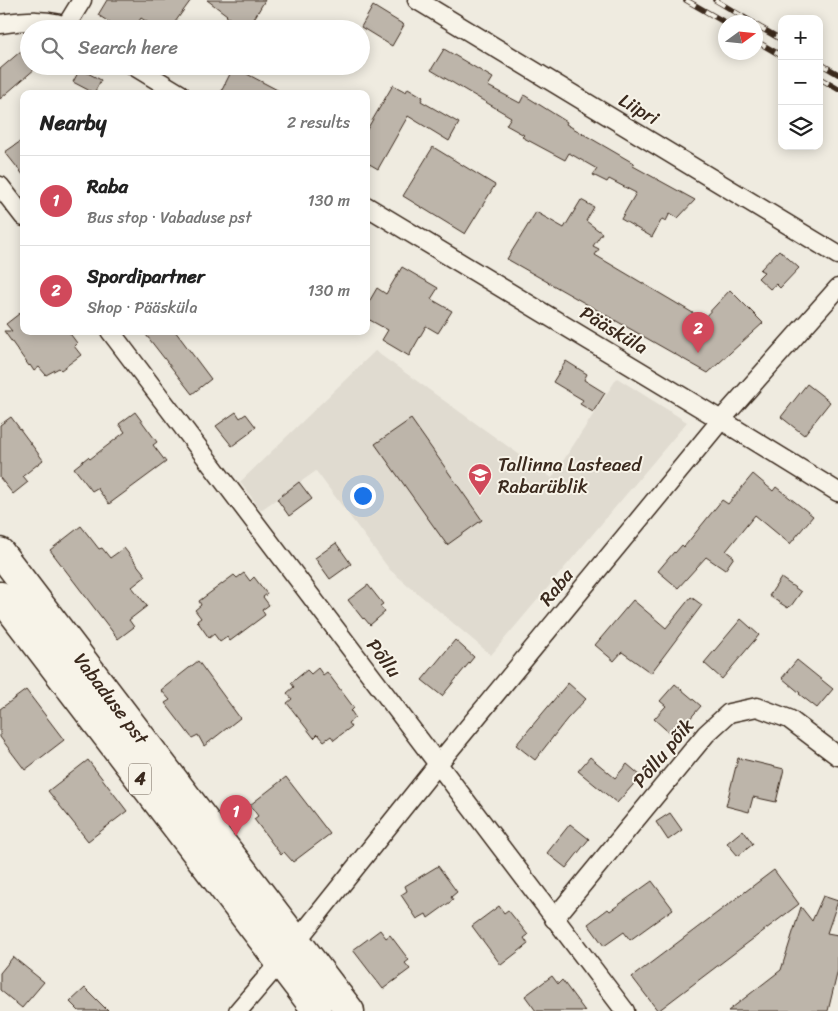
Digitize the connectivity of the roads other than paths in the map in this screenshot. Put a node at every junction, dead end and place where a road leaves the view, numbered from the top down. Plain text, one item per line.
1 (82, 0) edge
2 (417, 0) edge
3 (72, 20) edge
4 (20, 21) edge
5 (0, 24) edge
6 (149, 75) edge
7 (173, 90) edge
8 (0, 186) edge
9 (370, 208) edge
10 (20, 212) edge
11 (838, 255) edge
12 (838, 288) edge
13 (113, 335) edge
14 (722, 420) junction
15 (838, 492) edge
16 (0, 552) edge
17 (0, 596) edge
18 (838, 756) edge
19 (438, 764) junction
20 (554, 919) junction
21 (296, 940) junction
22 (280, 962) junction
23 (238, 1011) edge
24 (317, 1011) edge
25 (350, 1011) edge
26 (625, 1011) edge

1 - 3 street
2 - 11 street, Liipri
4 - 5 street
6 - 7 street
8 - 10 street
9 - 14 street, Pääsküla
12 - 14 street, Raba
13 - 19 street, Põllu
14 - 15 street, Pääsküla
14 - 19 street, Raba
16 - 21 highway, Vabaduse pst / 4
17 - 22 highway, Vabaduse pst / 4
18 - 20 street, Põllu põik
19 - 20 street, Põllu
19 - 21 street, Raba
20 - 26 street, Põllu
21 - 22 street, Raba
21 - 25 highway, Vabaduse pst / 4
22 - 23 street, Raba
22 - 24 highway, Vabaduse pst / 4

